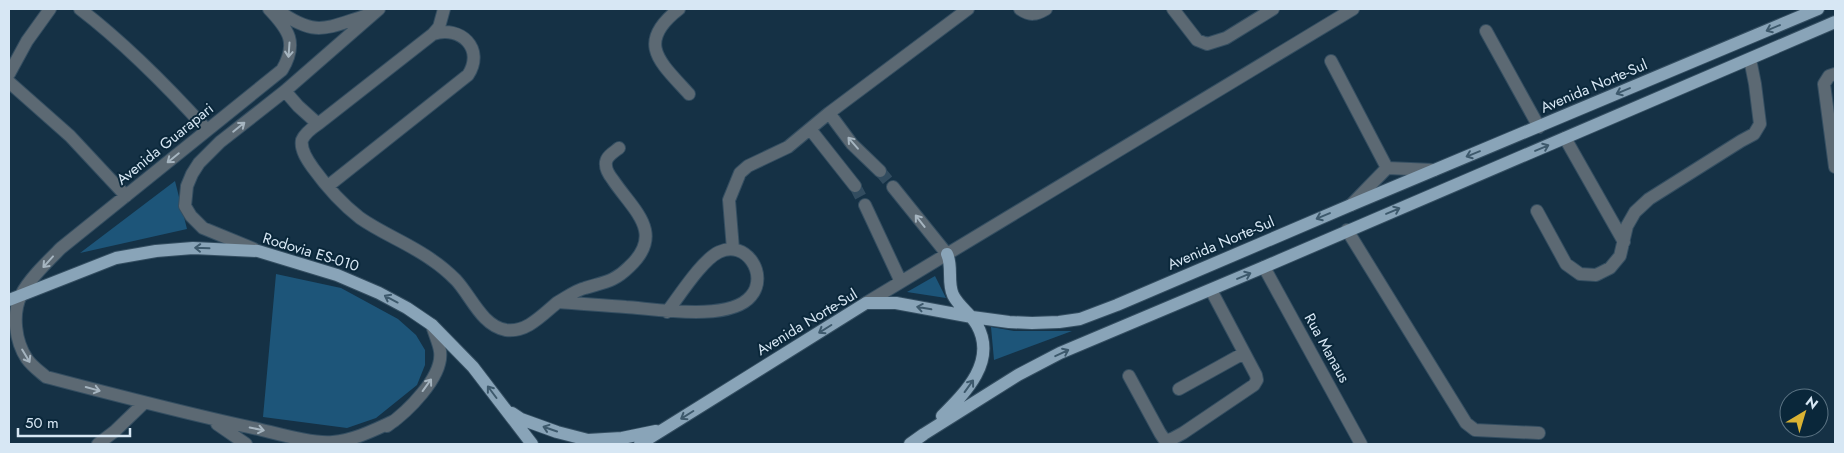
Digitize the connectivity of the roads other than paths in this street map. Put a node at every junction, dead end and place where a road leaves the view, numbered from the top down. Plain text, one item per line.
1 (50, 9) edge
2 (80, 9) edge
3 (269, 9) edge
4 (275, 9) edge
5 (444, 9) edge
6 (679, 9) edge
7 (968, 9) edge
8 (1020, 9) edge
9 (1046, 9) edge
10 (1173, 9) edge
11 (1273, 9) edge
12 (1353, 9) edge
13 (1818, 9) edge
14 (377, 11) edge
15 (1835, 22) edge
16 (1835, 26) edge
17 (1822, 28) junction
18 (1486, 31) dead end
19 (433, 34) junction
20 (1750, 60) junction
21 (1331, 61) dead end
22 (9, 74) edge
23 (1835, 74) edge
24 (9, 82) edge
25 (285, 91) junction
26 (689, 94) dead end
27 (829, 113) junction
28 (318, 124) junction
29 (1539, 127) junction
30 (810, 129) junction
31 (207, 130) junction
32 (1565, 138) junction
33 (619, 148) dead end
34 (1835, 167) edge
35 (1387, 168) junction
36 (1434, 170) junction
37 (880, 171) tunnel mouth
38 (328, 186) junction
39 (855, 186) tunnel mouth
40 (893, 187) tunnel mouth
41 (126, 196) junction
42 (865, 205) tunnel mouth
43 (1350, 205) junction
44 (1537, 212) dead end
45 (1348, 230) junction
46 (1624, 242) junction
47 (733, 249) junction
48 (258, 251) junction
49 (947, 254) junction
50 (1264, 267) junction
51 (901, 282) junction
52 (1211, 290) junction
53 (13, 296) edge
54 (558, 302) junction
55 (866, 303) junction
56 (668, 312) junction
57 (972, 317) junction
58 (432, 325) junction
59 (1244, 353) junction
60 (1129, 376) dead end
61 (1179, 389) dead end
62 (144, 402) junction
63 (504, 407) junction
64 (209, 419) junction
65 (394, 421) junction
66 (666, 428) junction
67 (1539, 433) dead end
68 (924, 434) junction
69 (98, 444) edge
70 (246, 444) edge
71 (362, 444) edge
72 (532, 444) edge
73 (640, 444) edge
74 (910, 444) edge
75 (1361, 444) edge

1 - 22 street
2 - 31 street
3 -> 31 street, Avenida Guarapari
4 - 14 street
5 - 19 street
6 - 26 street
7 - 27 street
8 - 9 street
10 - 11 street
12 - 49 street
13 -> 29 main road, Avenida Norte-Sul
14 - 25 street
15 - 17 main road
16 - 17 main road
17 - 20 main road
18 - 29 street
19 - 28 street
19 - 38 street
20 - 32 main road
20 - 46 street
21 - 35 street
23 - 34 street
24 - 41 street
25 - 28 street
48 -> 25 street
27 - 30 street
37 -> 27 street
28 - 38 street
29 -> 36 main road, Avenida Norte-Sul
30 - 39 street
30 - 47 street
31 -> 41 street, Avenida Guarapari
45 -> 32 main road
32 - 46 street
33 - 54 street
35 - 36 street
35 - 43 street
36 - 43 main road, Avenida Norte-Sul
38 - 54 street
49 -> 40 street
41 -> 53 street, Avenida Guarapari
42 - 51 street
43 -> 57 main road, Avenida Norte-Sul
44 - 46 street
45 - 50 main road
45 - 67 street
47 - 56 street
47 - 56 street
48 -> 53 main road, Rodovia ES-010
58 -> 48 main road, Rodovia ES-010
49 - 51 street
49 - 57 main road
52 -> 50 main road
50 - 75 street, Rua Manaus
51 - 55 street
52 - 59 street
68 -> 52 main road
53 -> 62 street
54 - 56 street
57 -> 55 main road, Avenida Norte-Sul
55 -> 66 main road, Avenida Norte-Sul
68 -> 57 main road
63 -> 58 main road, Rodovia ES-010
65 -> 58 street
59 - 60 street
59 - 61 street
62 - 64 street
62 - 69 street
66 -> 63 main road
63 - 72 main road, Rodovia ES-010
64 -> 65 street
64 - 70 street
65 - 71 street
66 - 73 main road, Avenida Norte-Sul
68 - 74 main road

